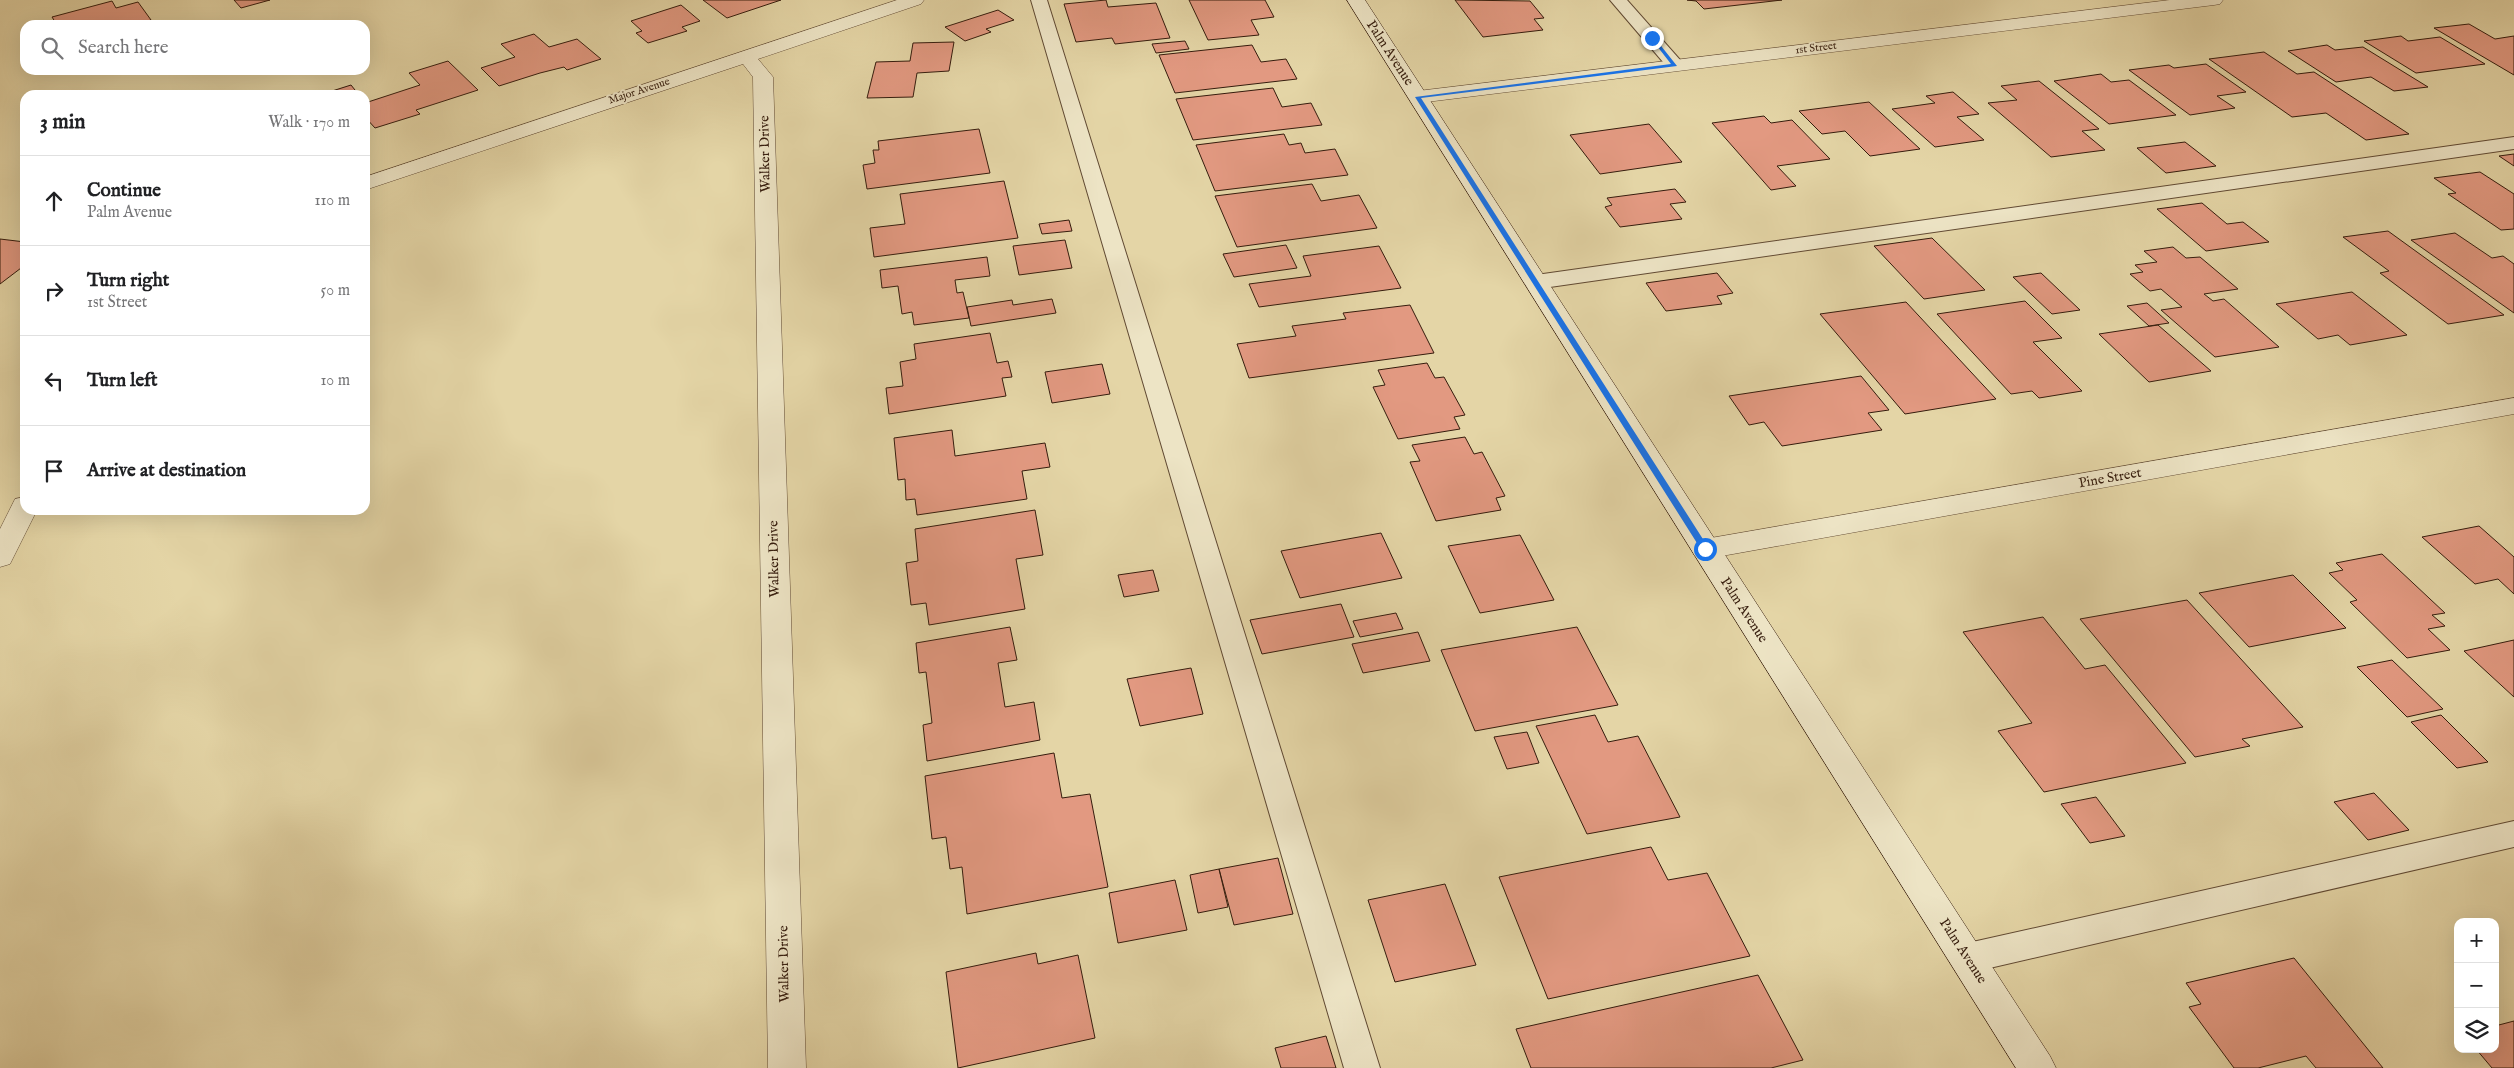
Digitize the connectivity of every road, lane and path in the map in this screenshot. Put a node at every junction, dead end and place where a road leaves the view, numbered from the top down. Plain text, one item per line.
1 (915, 0) edge
2 (1039, 0) edge
3 (1356, 0) edge
4 (1618, 0) edge
5 (2214, 0) edge
6 (746, 55) junction
7 (1675, 65) junction
8 (1418, 97) junction
9 (2514, 144) edge
10 (370, 182) edge
11 (1536, 282) junction
12 (2514, 406) edge
13 (21, 515) edge
14 (1705, 549) junction
15 (0, 557) edge
16 (2514, 834) edge
17 (1968, 958) junction
18 (786, 1068) edge
19 (1362, 1068) edge
20 (2037, 1068) edge

1 - 6 street, Major Avenue
2 - 19 lane
3 - 8 street, Palm Avenue
4 - 7 lane
5 - 7 street, 1st Street
6 - 10 street, Major Avenue
6 - 18 street, Walker Drive
7 - 8 street, 1st Street
8 - 11 street, Palm Avenue
9 - 11 lane
11 - 14 street, Palm Avenue
12 - 14 street, Pine Street
13 - 15 street
14 - 17 street, Palm Avenue
16 - 17 lane
17 - 20 street, Palm Avenue

